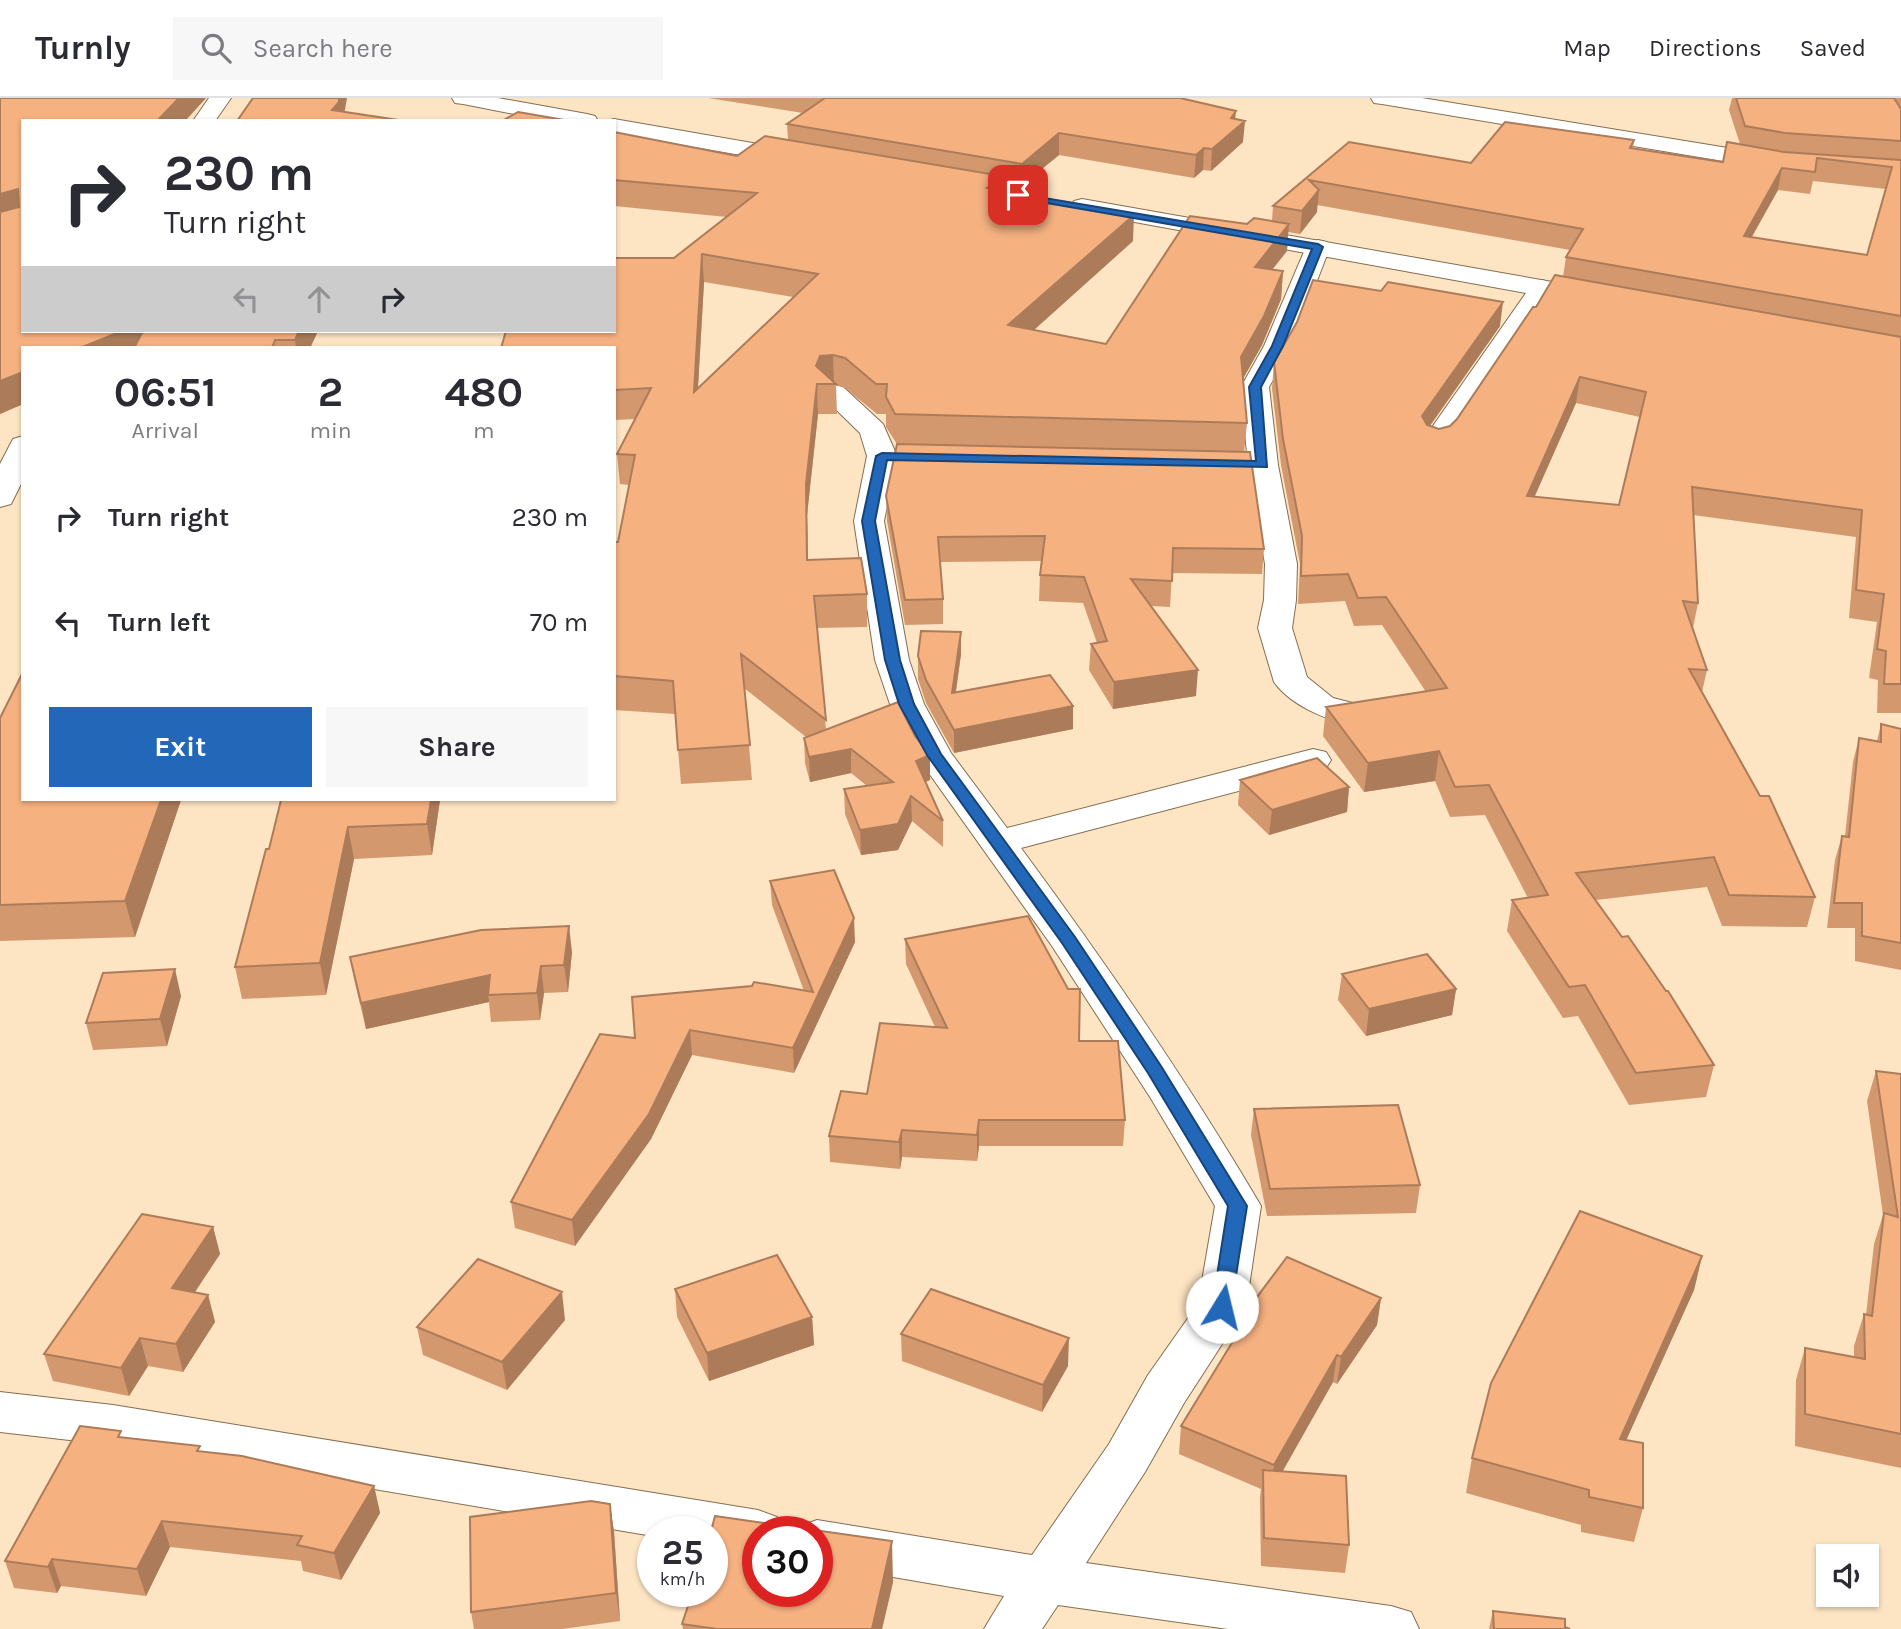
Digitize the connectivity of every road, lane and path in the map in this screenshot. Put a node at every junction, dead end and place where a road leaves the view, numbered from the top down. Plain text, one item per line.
1 (220, 98) edge
2 (463, 98) edge
3 (1382, 98) edge
4 (205, 119) edge
5 (576, 119) edge
6 (616, 126) edge
7 (820, 162) edge
8 (1794, 165) edge
9 (1053, 201) edge
10 (1318, 247) junction
11 (1542, 288) junction
12 (1625, 303) edge
13 (833, 394) edge
14 (1436, 443) edge
15 (14, 451) edge
16 (0, 498) edge
17 (1368, 717) edge
18 (1313, 760) edge
19 (999, 842) junction
20 (0, 1412) edge
21 (742, 1529) edge
22 (833, 1545) edge
23 (1044, 1580) junction
24 (1012, 1629) edge
25 (1391, 1629) edge

1 - 4 main road
2 - 5 main road
3 - 8 main road
6 - 7 main road
9 - 10 main road
10 - 11 main road
10 - 17 main road
11 - 12 main road
11 - 14 main road
13 - 19 main road
15 - 16 main road
18 - 19 main road
19 - 23 main road
20 - 21 main road
22 - 23 main road
23 - 24 main road
23 - 25 main road

